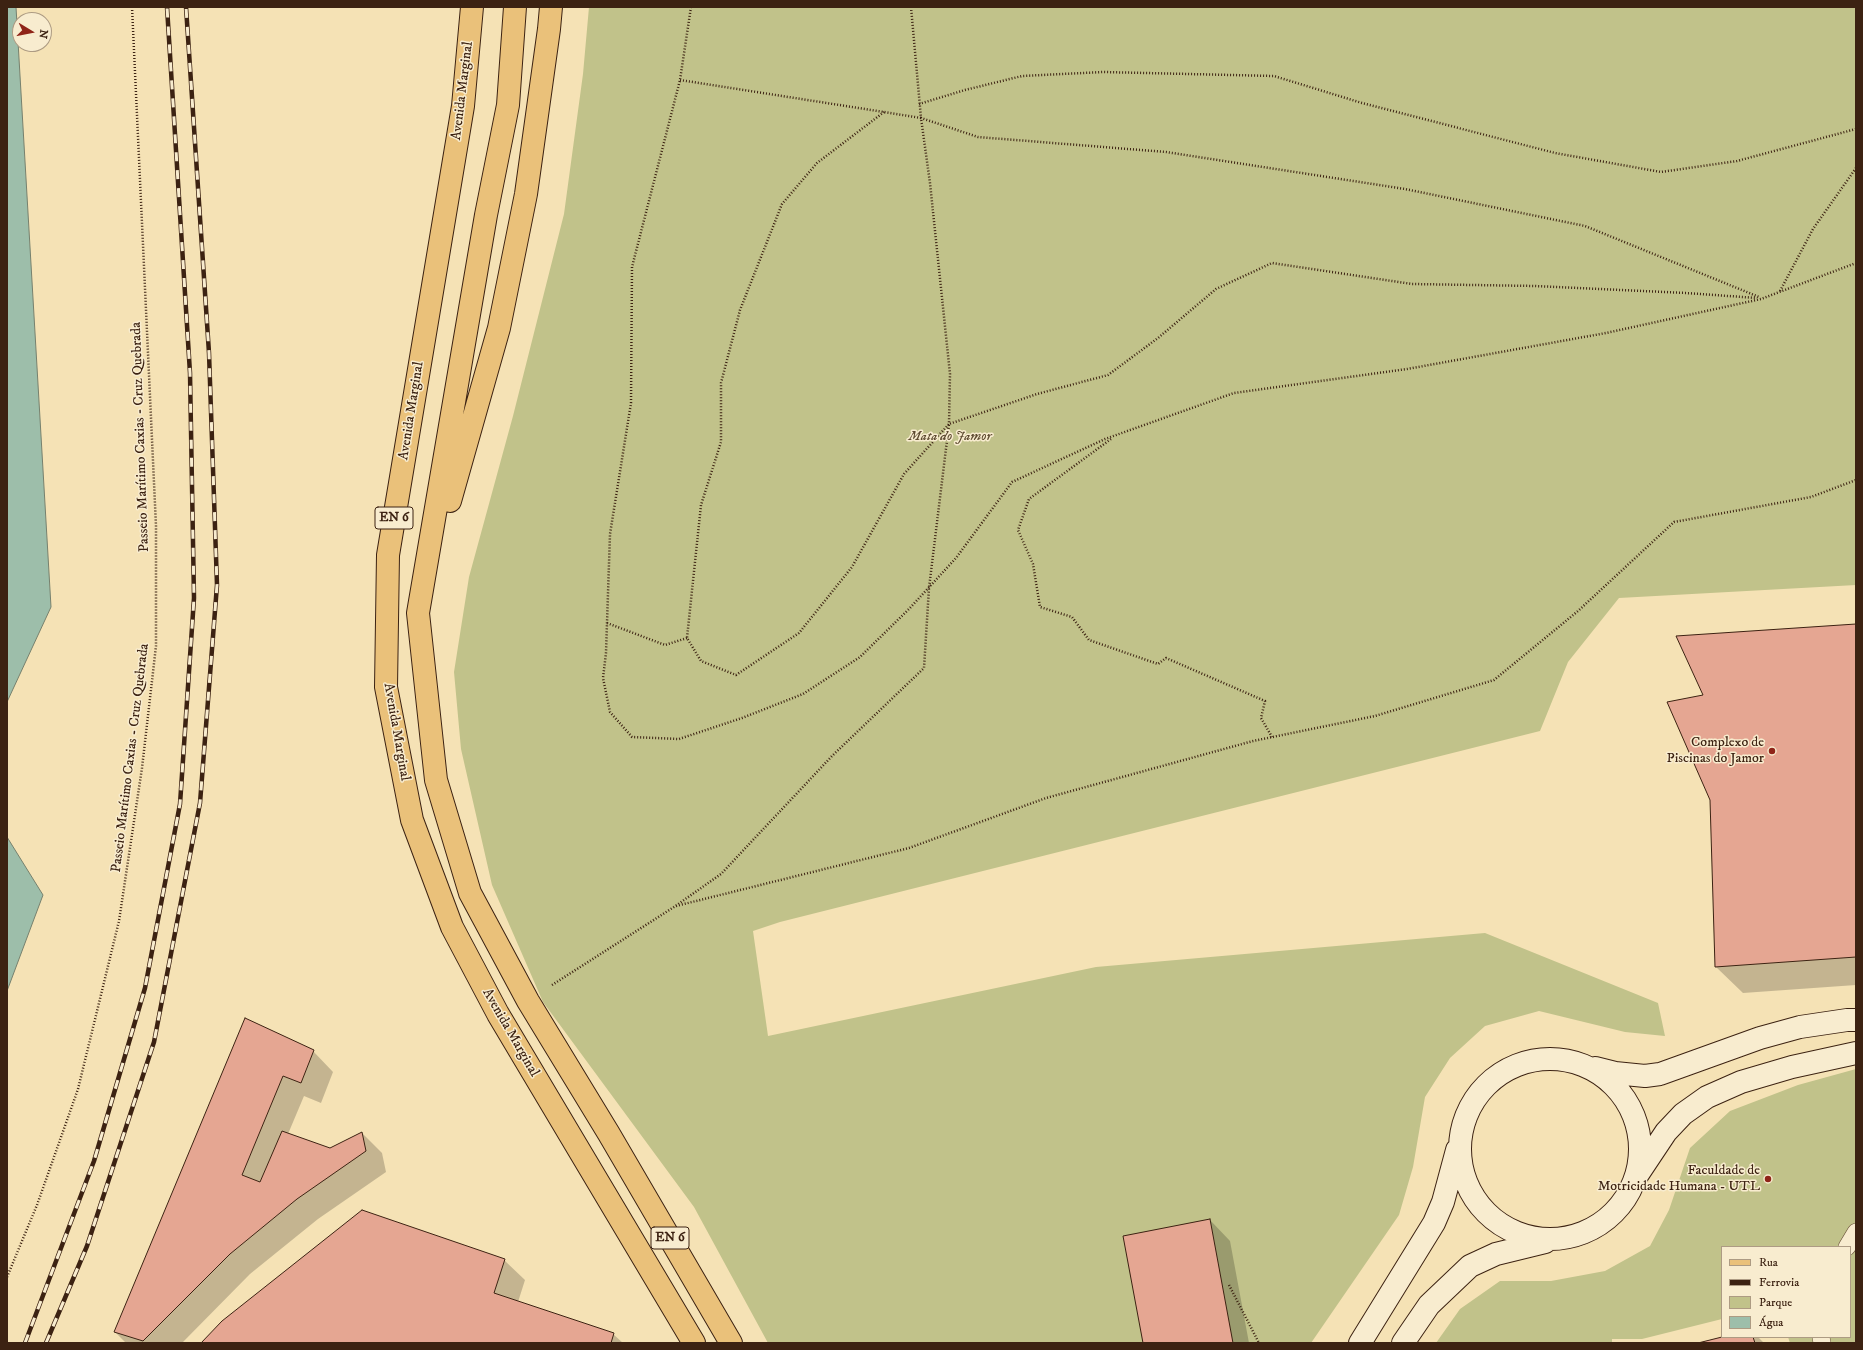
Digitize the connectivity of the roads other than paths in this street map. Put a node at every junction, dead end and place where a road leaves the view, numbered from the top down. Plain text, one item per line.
1 (472, 7) edge
2 (515, 7) edge
3 (551, 7) edge
4 (418, 613) junction
5 (1856, 1020) edge
6 (1856, 1053) edge
7 (1583, 1065) junction
8 (1462, 1131) junction
9 (1635, 1179) junction
10 (1856, 1232) edge
11 (1558, 1239) junction
12 (1848, 1246) edge
13 (694, 1343) edge
14 (731, 1343) edge
15 (1360, 1343) edge
16 (1403, 1343) edge

1 - 13 main road, Avenida Marginal / EN 6
2 - 4 main road, EN 6
3 - 4 main road, EN 6
4 - 14 main road, EN 6
5 - 7 street
6 - 9 street
7 - 8 street
7 - 9 street
8 - 11 street
8 - 15 street
9 - 11 street
10 - 12 lane
11 - 16 street

